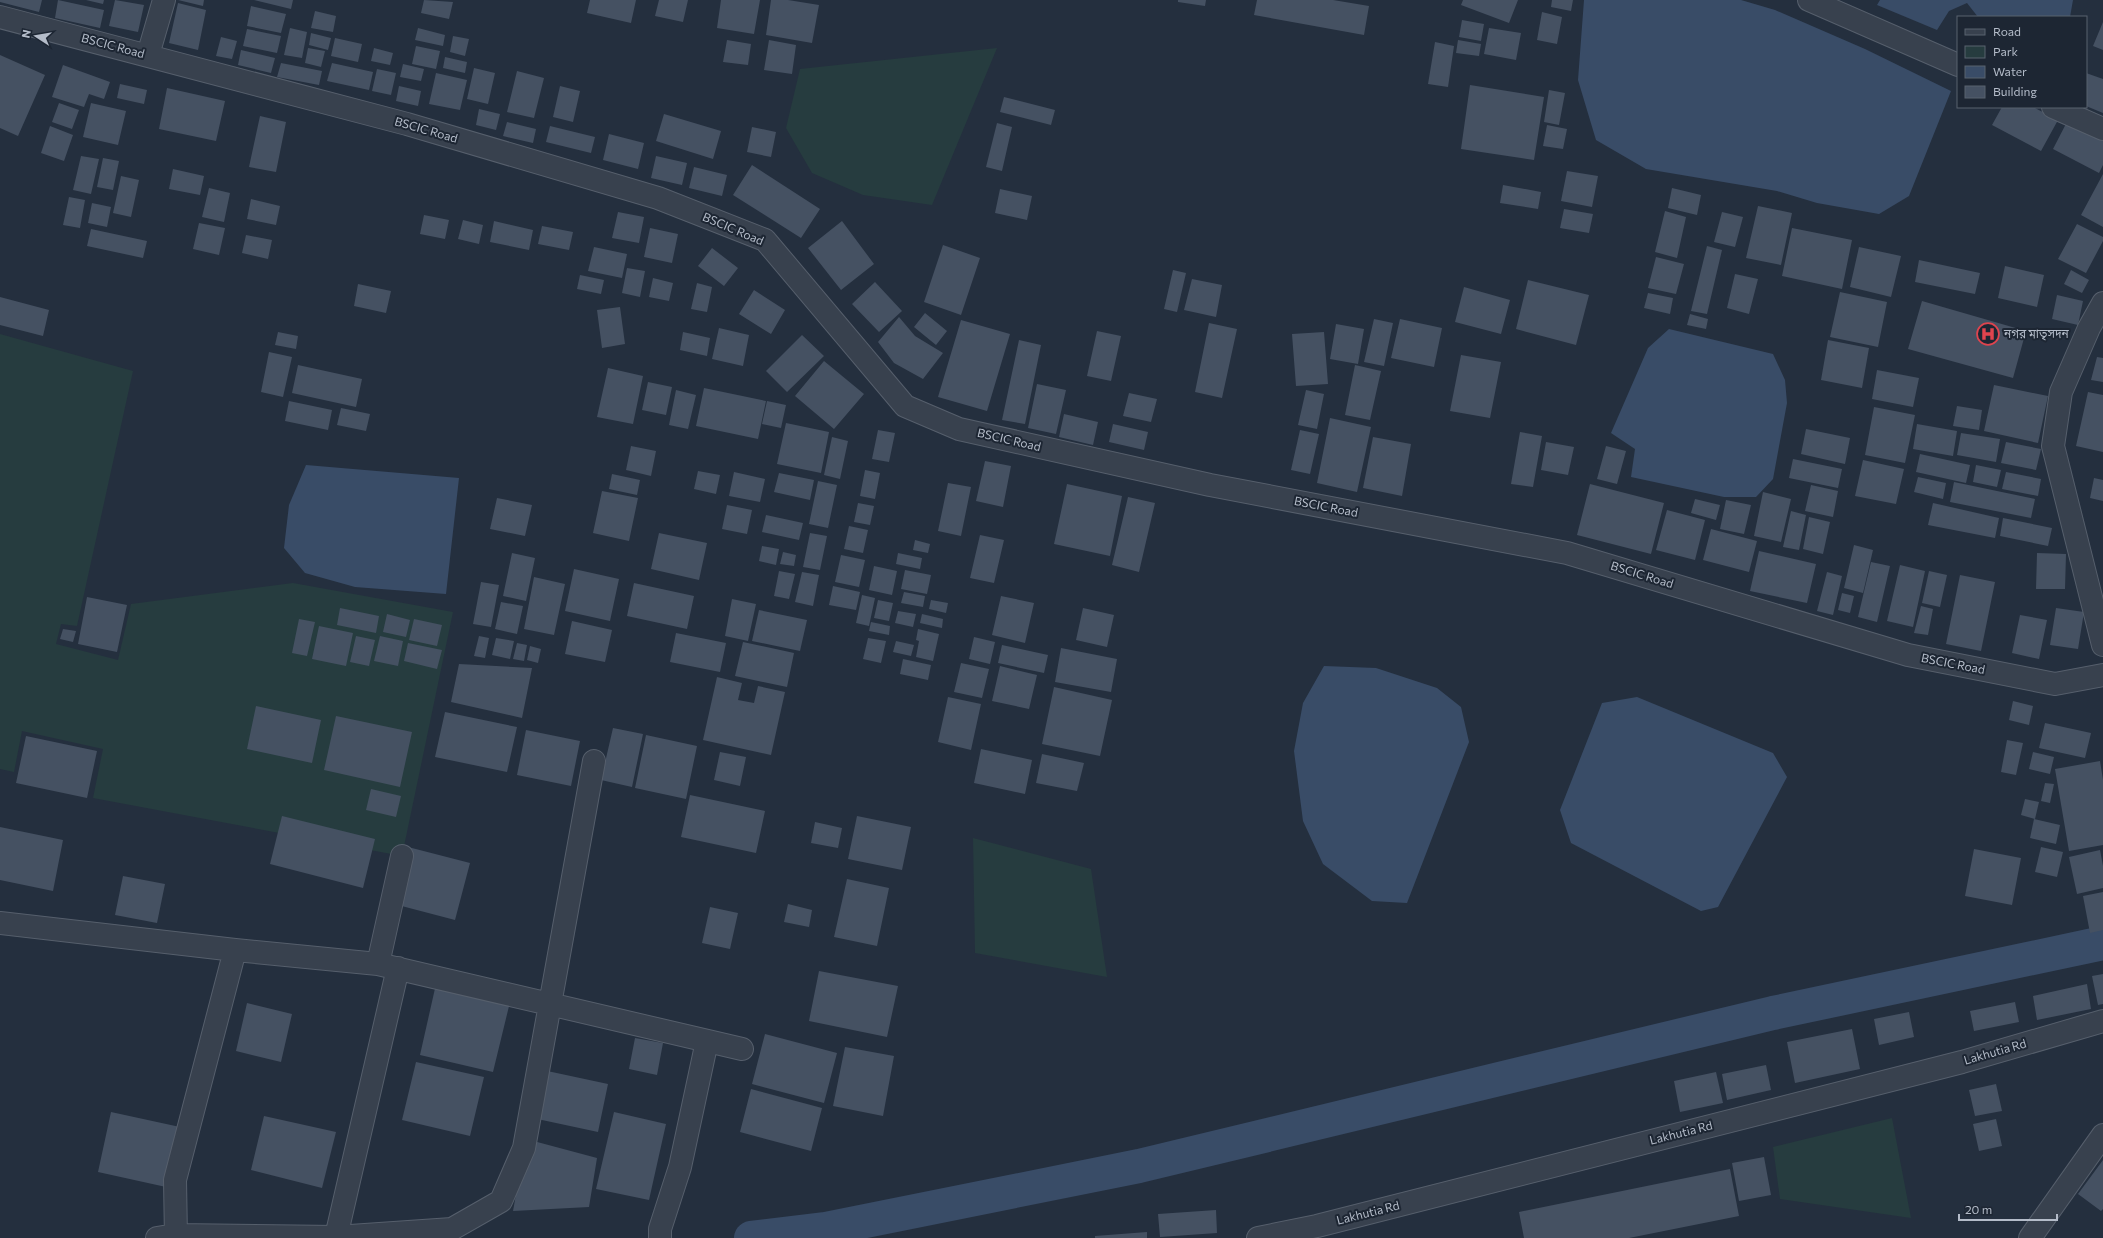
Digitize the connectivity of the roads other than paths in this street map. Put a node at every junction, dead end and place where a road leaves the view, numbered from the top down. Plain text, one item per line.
1 (164, 0) edge
2 (1810, 0) edge
3 (0, 17) edge
4 (148, 55) junction
5 (1957, 65) edge
6 (2055, 108) edge
7 (2103, 129) edge
8 (2103, 303) edge
9 (2103, 645) edge
10 (2103, 675) edge
11 (594, 761) dead end
12 (402, 856) dead end
13 (0, 923) edge
14 (235, 950) junction
15 (388, 966) junction
16 (550, 1004) junction
17 (2103, 1021) edge
18 (707, 1041) junction
19 (742, 1049) dead end
20 (2103, 1135) edge
21 (1317, 1232) edge
22 (660, 1234) edge
23 (169, 1237) edge
24 (336, 1237) edge
25 (1258, 1238) edge
26 (2030, 1238) edge

1 - 4 street
2 - 5 street
3 - 4 street, BSCIC Road
4 - 10 street, BSCIC Road
6 - 7 street
8 - 9 street
11 - 16 street
12 - 15 street
13 - 14 street
14 - 15 street
14 - 23 street
15 - 16 street
15 - 24 street
16 - 18 street
16 - 24 street
17 - 21 street, Lakhutia Rd
18 - 19 street
18 - 22 street
20 - 26 street
21 - 25 street, Lakhutia Rd
23 - 24 street

